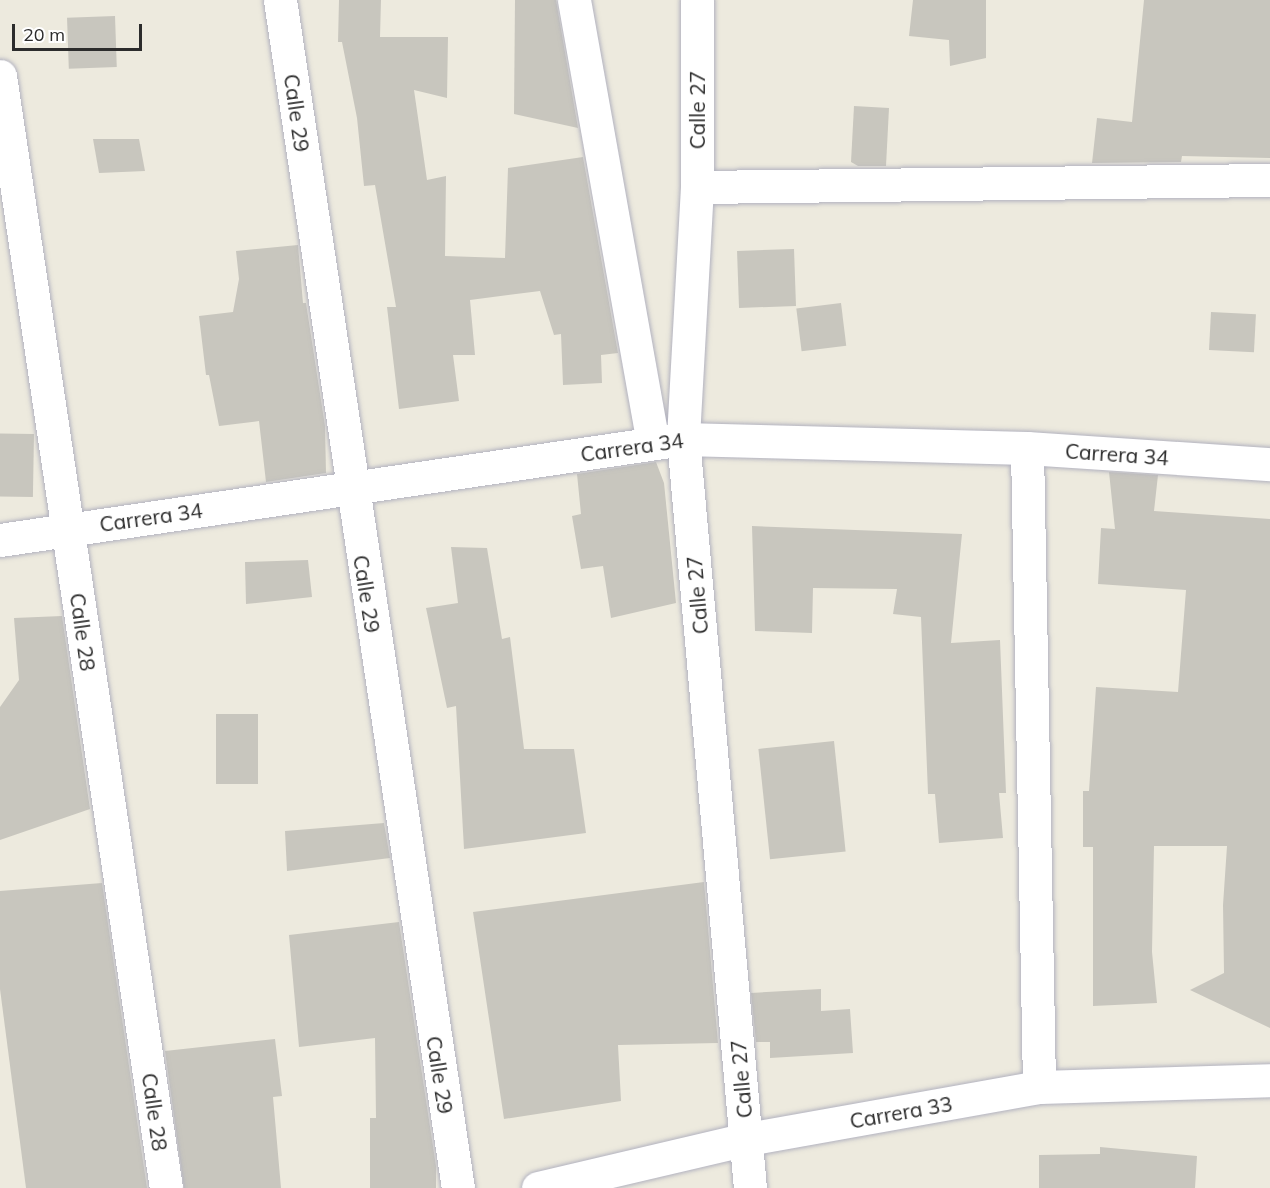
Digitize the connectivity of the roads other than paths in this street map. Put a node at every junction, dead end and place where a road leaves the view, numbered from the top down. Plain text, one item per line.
1 (280, 0) edge
2 (574, 0) edge
3 (697, 0) edge
4 (0, 76) edge
5 (1270, 180) edge
6 (697, 187) junction
7 (668, 441) junction
8 (1027, 448) junction
9 (1270, 464) edge
10 (351, 488) junction
11 (68, 529) junction
12 (0, 540) edge
13 (1270, 1080) edge
14 (1039, 1087) junction
15 (747, 1138) junction
16 (166, 1188) edge
17 (458, 1188) edge
18 (538, 1188) edge
19 (750, 1188) edge

1 - 10 street, Calle 29
2 - 7 street
3 - 6 street, Calle 27
4 - 11 street, Calle 28
5 - 6 street
6 - 7 street, Calle 27
7 - 8 street, Carrera 34
7 - 10 street, Carrera 34
7 - 15 street, Calle 27
8 - 9 street, Carrera 34
8 - 14 street
10 - 11 street, Carrera 34
10 - 17 street, Calle 29
11 - 12 street, Carrera 34
11 - 16 street, Calle 28
13 - 14 street, Carrera 33
14 - 15 street, Carrera 33
15 - 18 street, Carrera 33
15 - 19 street, Calle 27

